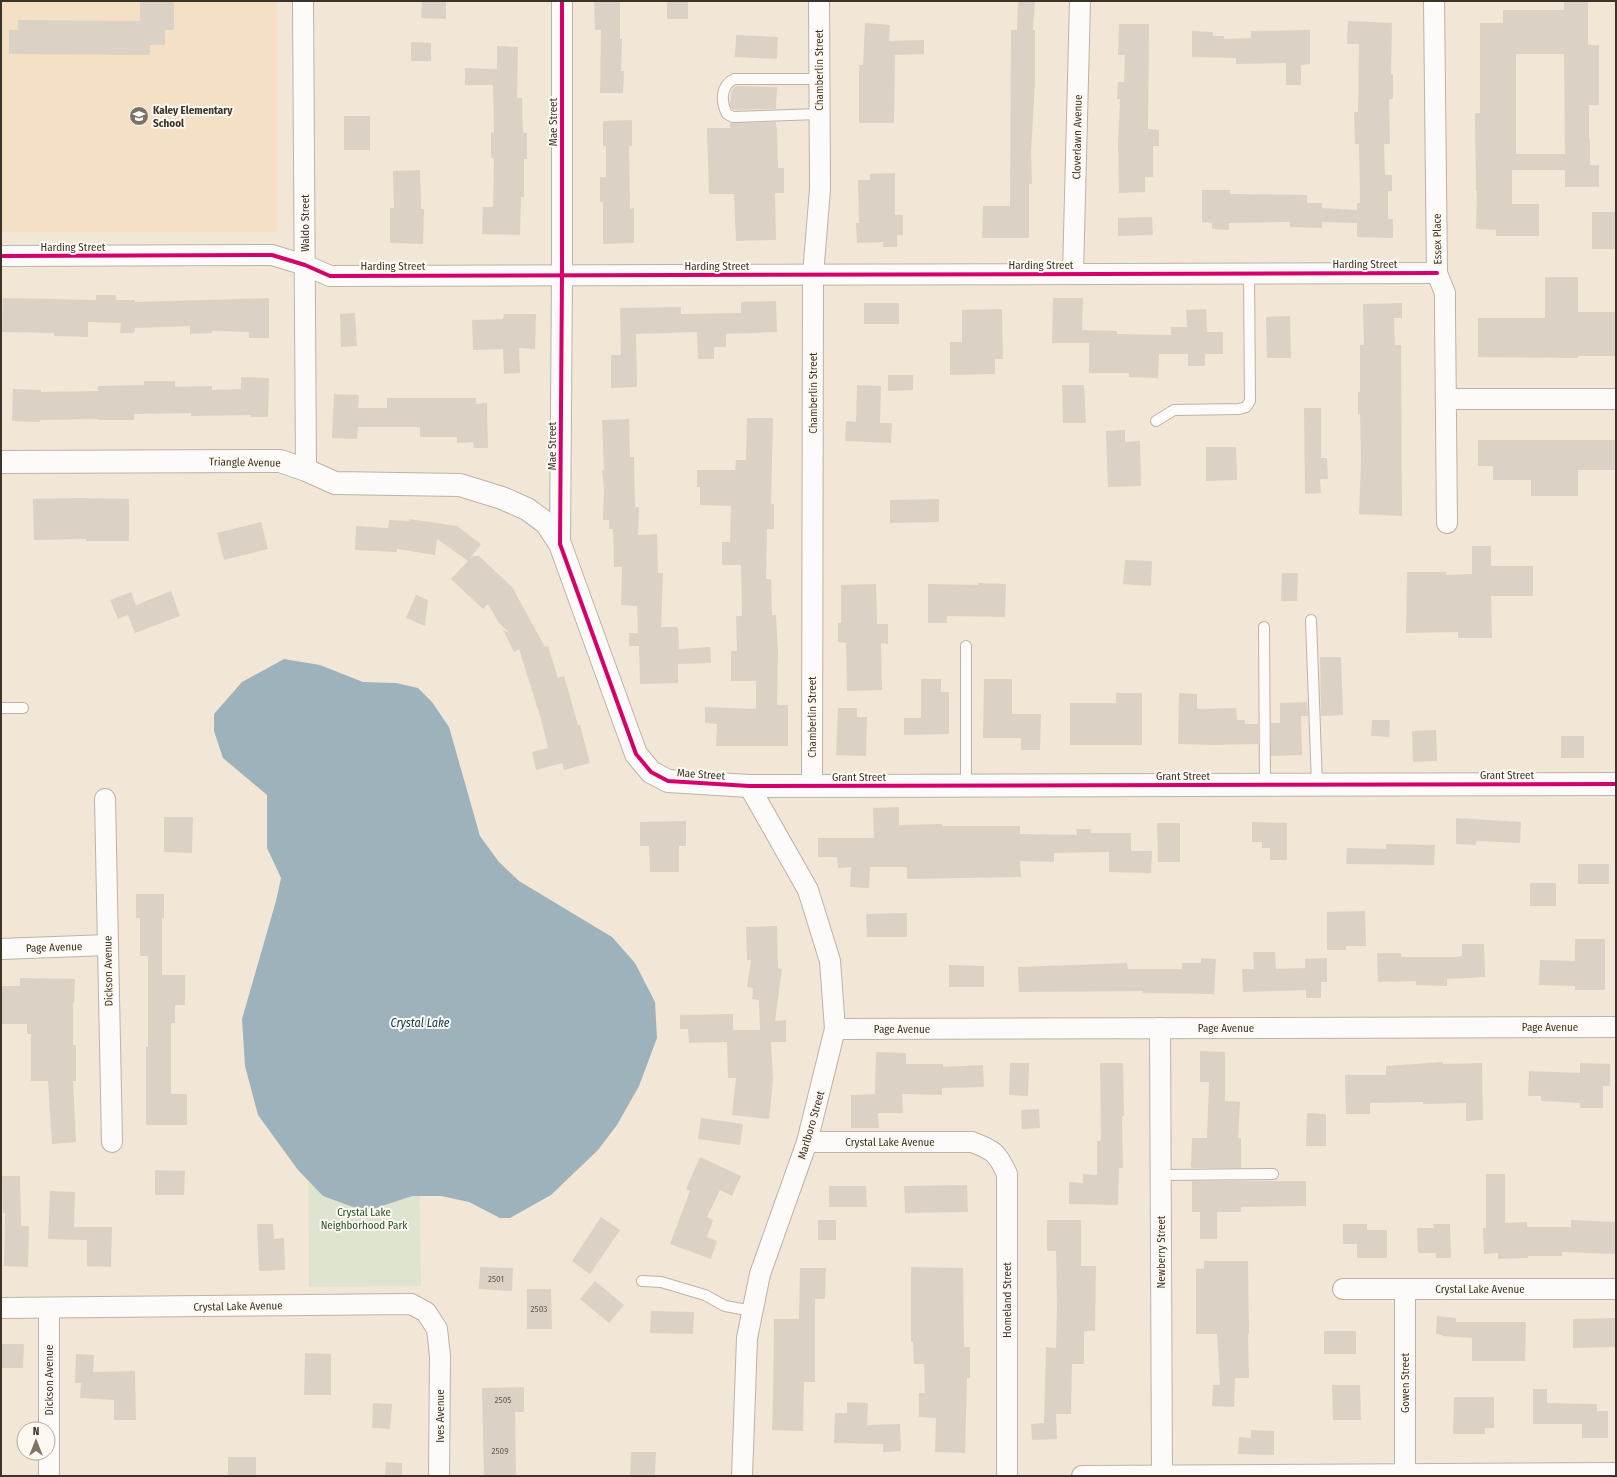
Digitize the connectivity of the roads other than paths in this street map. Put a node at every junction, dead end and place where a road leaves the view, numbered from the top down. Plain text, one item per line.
1 (303, 1) edge
2 (562, 1) edge
3 (819, 1) edge
4 (1080, 1) edge
5 (1434, 1) edge
6 (819, 79) junction
7 (819, 114) junction
8 (1, 256) edge
9 (305, 265) junction
10 (1249, 273) junction
11 (1437, 273) junction
12 (1074, 274) junction
13 (562, 275) junction
14 (813, 275) junction
15 (1446, 399) junction
16 (1616, 399) edge
17 (1156, 421) dead end
18 (1, 462) edge
19 (306, 470) junction
20 (1447, 524) dead end
21 (560, 544) junction
22 (1311, 620) dead end
23 (1264, 627) dead end
24 (966, 646) dead end
25 (1, 708) edge
26 (23, 708) dead end
27 (1616, 784) edge
28 (1265, 785) junction
29 (1316, 785) junction
30 (749, 786) junction
31 (812, 786) junction
32 (966, 786) junction
33 (105, 799) dead end
34 (108, 945) junction
35 (1, 949) edge
36 (1616, 1027) edge
37 (1160, 1028) junction
38 (835, 1030) junction
39 (112, 1142) dead end
40 (808, 1142) junction
41 (972, 1142) joint
42 (1273, 1174) dead end
43 (1161, 1175) junction
44 (642, 1281) dead end
45 (1344, 1289) dead end
46 (1405, 1289) junction
47 (1616, 1289) edge
48 (1, 1308) edge
49 (49, 1308) junction
50 (753, 1311) junction
51 (440, 1356) joint
52 (1616, 1473) edge
53 (1162, 1475) edge
54 (1405, 1475) edge
55 (49, 1476) edge
56 (439, 1476) edge
57 (742, 1476) edge
58 (1007, 1476) edge
59 (1082, 1476) edge

1 - 9 street, Waldo Street
2 - 13 street, Mae Street
3 - 6 street, Chamberlin Street
4 - 12 street, Cloverlawn Avenue
5 - 11 street, Essex Place
6 - 7 street, Chamberlin Street
6 - 7 lane
7 - 14 street, Chamberlin Street
8 - 9 street, Harding Street
9 - 13 street, Harding Street
9 - 19 street, Waldo Street
10 - 11 street, Harding Street
10 - 12 street, Harding Street
10 - 17 lane
11 - 15 street, Essex Place
12 - 14 street, Harding Street
13 - 14 street, Harding Street
13 - 21 street, Mae Street
14 - 31 street, Chamberlin Street
15 - 16 street
15 - 20 street, Essex Place
18 - 19 street, Triangle Avenue
19 - 21 street, Triangle Avenue
21 - 30 street, Mae Street
22 - 29 lane
23 - 28 lane
24 - 32 lane
25 - 26 lane
27 - 29 street, Grant Street
28 - 29 street, Grant Street
28 - 32 street, Grant Street
30 - 31 street, Grant Street
30 - 38 street, Marlboro Street
31 - 32 street, Grant Street
33 - 34 street, Dickson Avenue
34 - 35 street, Page Avenue
34 - 39 street, Dickson Avenue
36 - 37 street, Page Avenue
37 - 38 street, Page Avenue
37 - 43 street, Newberry Street
38 - 40 street, Marlboro Street
40 - 41 street, Crystal Lake Avenue
40 - 50 street, Marlboro Street
41 - 58 street, Homeland Street
42 - 43 lane
43 - 53 street, Newberry Street
44 - 50 lane
45 - 46 street, Crystal Lake Avenue
46 - 47 street, Crystal Lake Avenue
46 - 54 street, Gowen Street
48 - 49 street, Crystal Lake Avenue
49 - 51 street, Crystal Lake Avenue
49 - 55 street, Dickson Avenue
50 - 57 street, Marlboro Street
51 - 56 street, Ives Avenue
52 - 54 street
53 - 54 street
53 - 59 street

